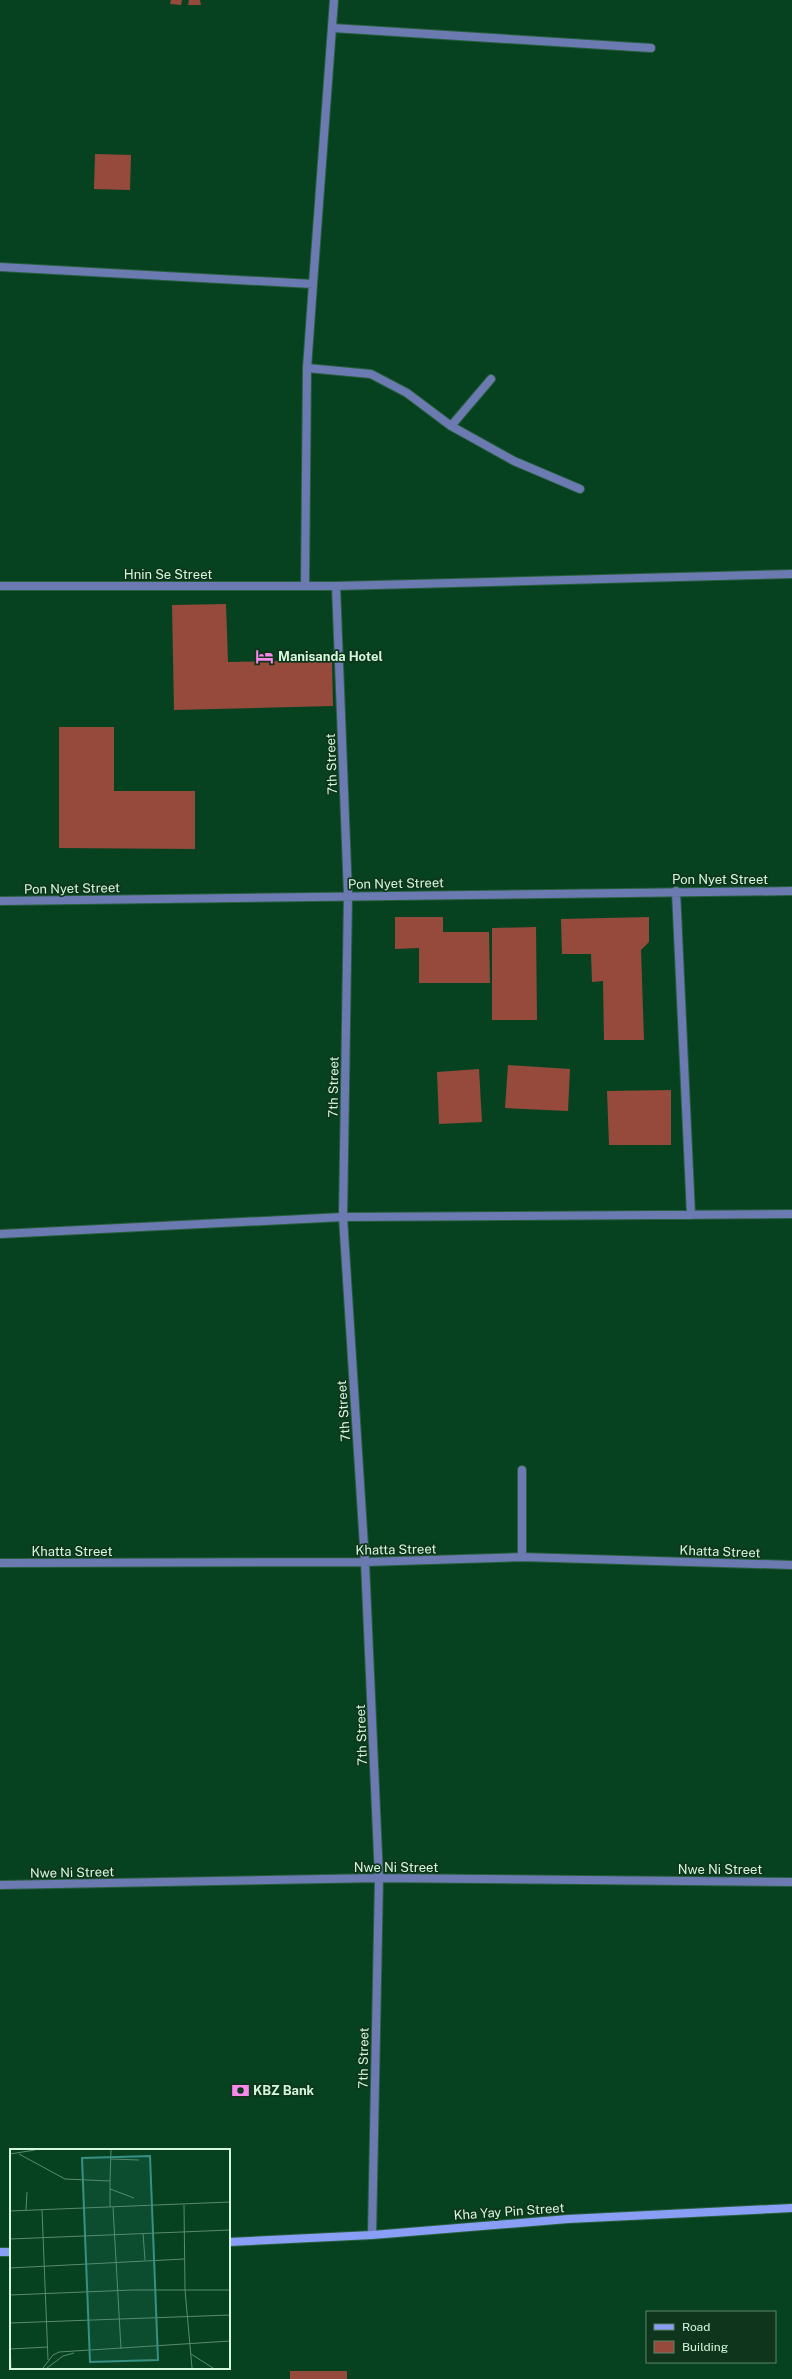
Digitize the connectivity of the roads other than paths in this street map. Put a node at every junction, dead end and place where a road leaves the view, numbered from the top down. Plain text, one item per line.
1 (334, 0) edge
2 (333, 28) junction
3 (651, 48) dead end
4 (0, 267) edge
5 (313, 284) junction
6 (306, 368) junction
7 (491, 379) dead end
8 (451, 426) junction
9 (580, 489) dead end
10 (792, 574) edge
11 (0, 586) edge
12 (305, 586) junction
13 (336, 586) junction
14 (676, 891) junction
15 (792, 891) edge
16 (348, 895) junction
17 (0, 901) edge
18 (792, 1214) edge
19 (691, 1215) junction
20 (343, 1217) junction
21 (0, 1234) edge
22 (522, 1470) dead end
23 (522, 1557) junction
24 (365, 1562) junction
25 (0, 1563) edge
26 (792, 1565) edge
27 (379, 1878) junction
28 (792, 1882) edge
29 (0, 1885) edge
30 (792, 2208) edge
31 (372, 2235) junction
32 (230, 2242) edge

1 - 2 street
2 - 3 street
2 - 5 street
4 - 5 street
5 - 6 street
6 - 8 street
6 - 12 street
7 - 8 street
8 - 9 street
10 - 13 street, Hnin Se Street
11 - 12 street, Hnin Se Street
12 - 13 street, Hnin Se Street
13 - 16 street, 7th Street
14 - 15 street, Pon Nyet Street
14 - 16 street, Pon Nyet Street
14 - 19 street
16 - 17 street, Pon Nyet Street
16 - 20 street, 7th Street
18 - 19 street
19 - 20 street
20 - 21 street
20 - 24 street, 7th Street
22 - 23 street
23 - 24 street, Khatta Street
23 - 26 street, Khatta Street
24 - 25 street, Khatta Street
24 - 27 street, 7th Street
27 - 28 street, Nwe Ni Street
27 - 29 street, Nwe Ni Street
27 - 31 street, 7th Street
30 - 31 street, Kha Yay Pin Street
31 - 32 street, Kha Yay Pin Street

